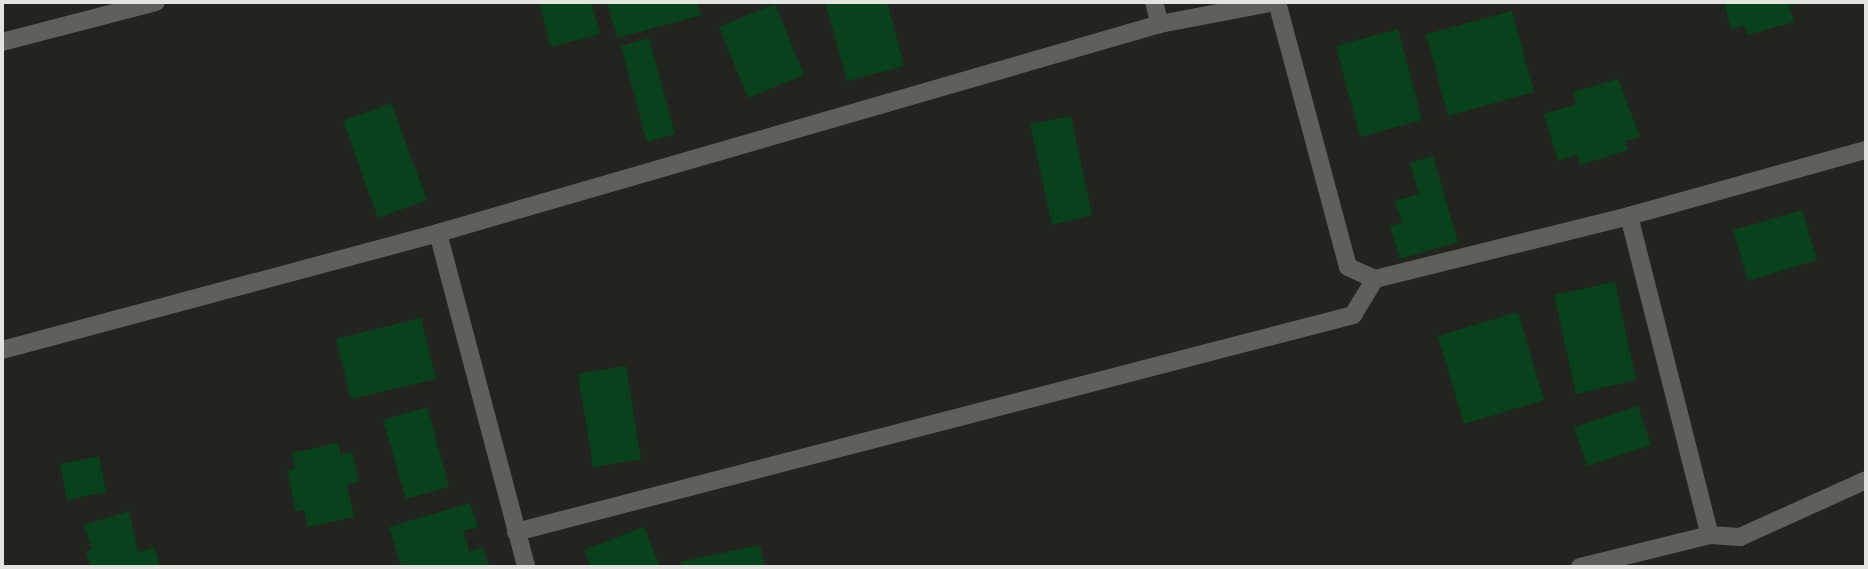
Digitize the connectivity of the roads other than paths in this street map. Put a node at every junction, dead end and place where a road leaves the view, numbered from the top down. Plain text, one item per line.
1 (156, 2) edge
2 (1154, 2) edge
3 (1276, 2) edge
4 (1160, 24) junction
5 (2, 42) edge
6 (1866, 150) edge
7 (1629, 216) junction
8 (438, 233) junction
9 (1375, 279) junction
10 (2, 350) edge
11 (1866, 480) edge
12 (516, 532) junction
13 (1710, 535) junction
14 (526, 567) edge
15 (1580, 567) edge

1 - 5 street
2 - 4 street
3 - 4 street
3 - 9 street
4 - 8 street
6 - 7 street
7 - 9 street
7 - 13 street
8 - 10 street
8 - 12 street
9 - 12 street
11 - 13 street
12 - 14 street
13 - 15 street

